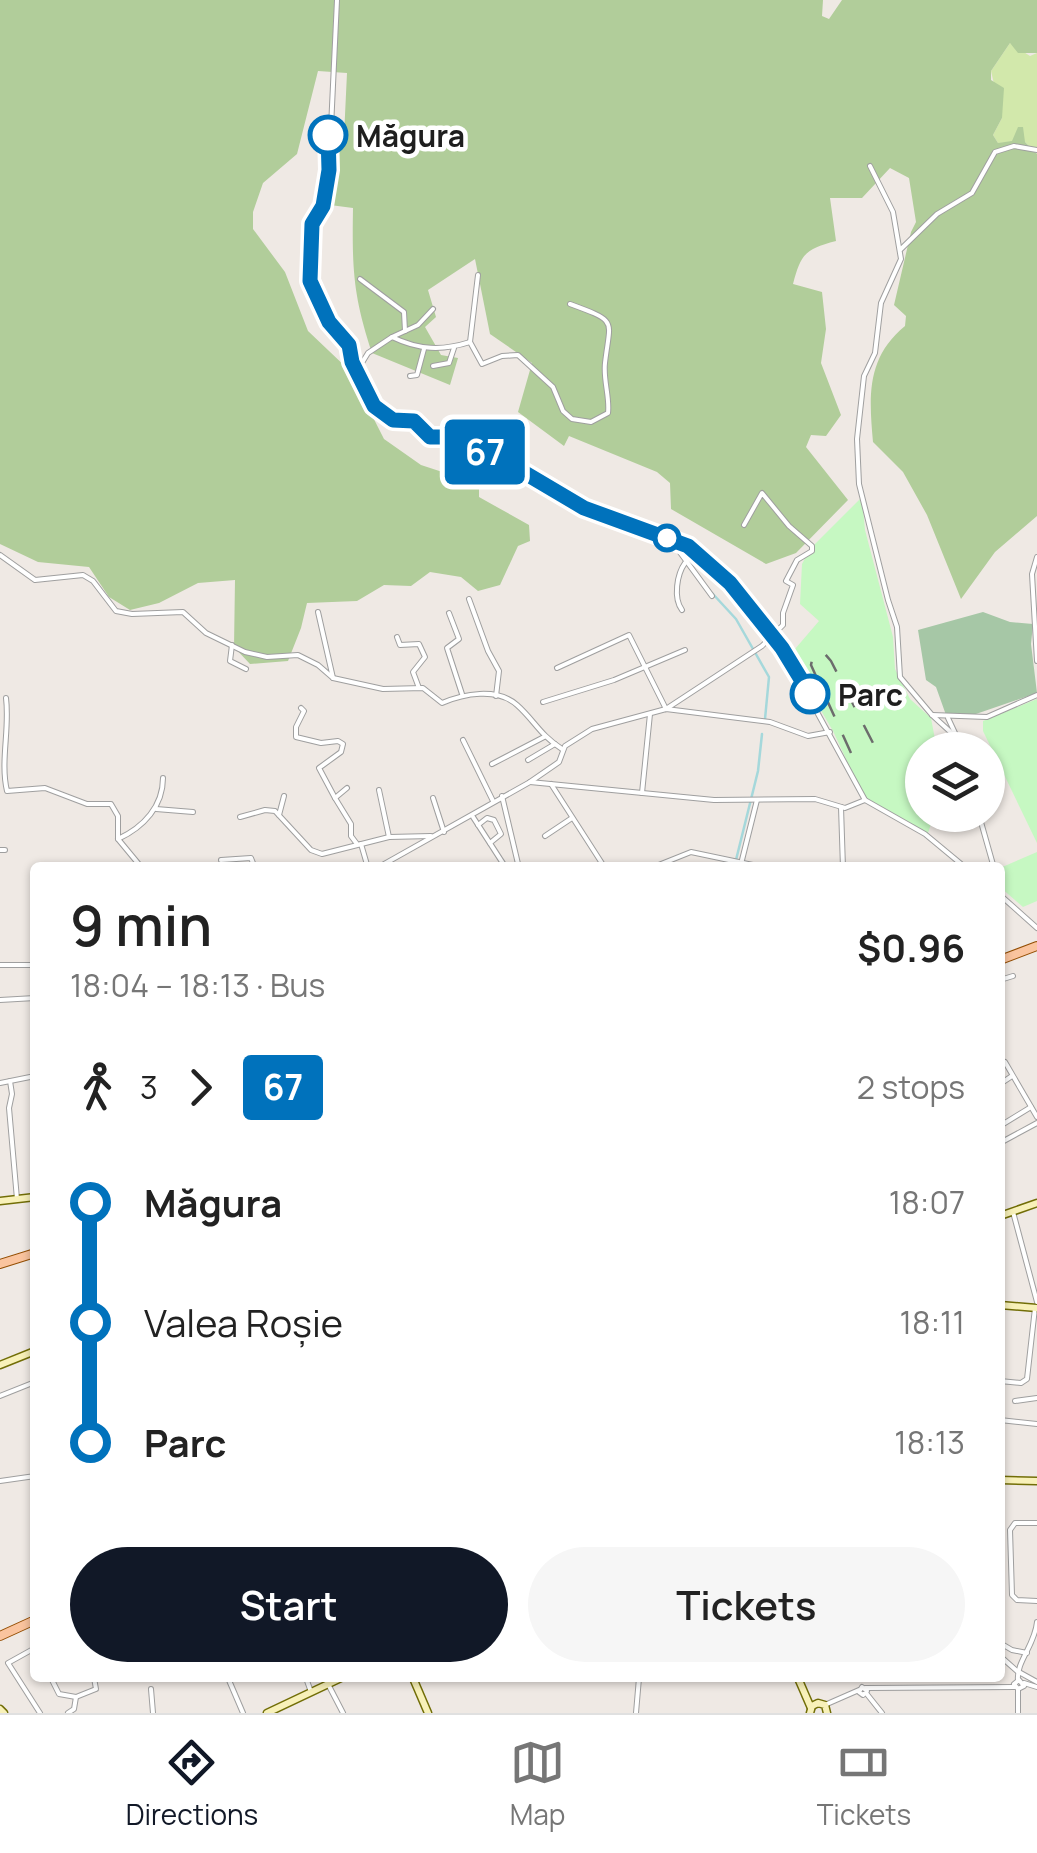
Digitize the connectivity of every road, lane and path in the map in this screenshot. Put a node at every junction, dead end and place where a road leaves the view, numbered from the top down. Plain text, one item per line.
1 (336, 0) edge
2 (1037, 150) edge
3 (870, 166) dead end
4 (901, 249) junction
5 (478, 275) dead end
6 (360, 279) dead end
7 (570, 304) dead end
8 (433, 308) dead end
9 (406, 331) junction
10 (392, 337) junction
11 (470, 342) junction
12 (454, 348) junction
13 (424, 349) junction
14 (434, 366) dead end
15 (357, 371) junction
16 (410, 376) dead end
17 (744, 525) dead end
18 (680, 546) junction
19 (0, 555) edge
20 (1037, 557) edge
21 (685, 562) junction
22 (712, 596) dead end
23 (469, 599) dead end
24 (682, 610) dead end
25 (318, 612) dead end
26 (449, 613) dead end
27 (773, 636) junction
28 (396, 637) dead end
29 (232, 646) junction
30 (684, 650) dead end
31 (1037, 661) edge
32 (645, 665) junction
33 (556, 668) dead end
34 (246, 669) dead end
35 (332, 678) junction
36 (419, 688) junction
37 (462, 694) junction
38 (1037, 695) edge
39 (496, 696) junction
40 (6, 698) dead end
41 (543, 702) dead end
42 (301, 708) dead end
43 (666, 709) junction
44 (650, 714) junction
45 (932, 715) junction
46 (948, 716) junction
47 (830, 732) junction
48 (951, 732) edge
49 (954, 732) edge
50 (544, 736) junction
51 (464, 740) dead end
52 (555, 744) junction
53 (562, 749) junction
54 (528, 760) dead end
55 (492, 764) dead end
56 (164, 778) dead end
57 (530, 782) junction
58 (551, 784) junction
59 (346, 788) dead end
60 (379, 790) dead end
61 (642, 793) junction
62 (284, 796) dead end
63 (502, 796) junction
64 (336, 798) junction
65 (433, 798) dead end
66 (753, 800) junction
67 (865, 800) junction
68 (493, 801) junction
69 (841, 807) junction
70 (156, 809) junction
71 (193, 812) dead end
72 (278, 815) junction
73 (240, 816) dead end
74 (473, 816) junction
75 (572, 818) junction
76 (478, 824) junction
77 (444, 832) junction
78 (984, 832) edge
79 (436, 836) junction
80 (545, 836) dead end
81 (389, 838) junction
82 (118, 839) junction
83 (490, 843) junction
84 (359, 844) junction
85 (221, 860) dead end
86 (137, 862) edge
87 (252, 862) edge
88 (366, 862) edge
89 (388, 862) edge
90 (502, 862) edge
91 (518, 862) edge
92 (602, 862) edge
93 (666, 862) edge
94 (739, 862) edge
95 (843, 862) edge
96 (959, 862) edge
97 (992, 862) edge
98 (1005, 900) edge
99 (1037, 928) edge
100 (1037, 946) edge
101 (1005, 958) edge
102 (0, 965) edge
103 (30, 966) edge
104 (1012, 976) dead end
105 (1005, 978) edge
106 (30, 998) edge
107 (0, 1000) edge
108 (1005, 1062) dead end
109 (1012, 1076) junction
110 (30, 1077) edge
111 (10, 1081) junction
112 (1005, 1081) edge
113 (0, 1083) edge
114 (1034, 1108) edge
115 (1037, 1120) edge
116 (1005, 1123) edge
117 (1005, 1140) edge
118 (30, 1197) edge
119 (17, 1199) junction
120 (0, 1201) edge
121 (1037, 1203) edge
122 (1013, 1212) junction
123 (1005, 1214) edge
124 (30, 1255) edge
125 (0, 1264) edge
126 (1005, 1305) edge
127 (1037, 1306) edge
128 (30, 1353) edge
129 (0, 1365) edge
130 (1005, 1380) edge
131 (30, 1384) edge
132 (0, 1396) edge
133 (1037, 1398) edge
134 (1015, 1400) dead end
135 (1005, 1421) edge
136 (1037, 1424) edge
137 (30, 1477) edge
138 (1005, 1480) edge
139 (1037, 1480) edge
140 (0, 1481) edge
141 (1037, 1523) edge
142 (1037, 1601) edge
143 (30, 1622) edge
144 (1037, 1622) edge
145 (0, 1634) edge
146 (1005, 1646) edge
147 (30, 1651) edge
148 (1027, 1653) junction
149 (1005, 1660) edge
150 (1017, 1671) junction
151 (53, 1682) edge
152 (95, 1682) edge
153 (230, 1682) edge
154 (307, 1682) edge
155 (333, 1682) edge
156 (414, 1682) edge
157 (639, 1682) edge
158 (800, 1682) edge
159 (858, 1682) edge
160 (328, 1684) junction
161 (1019, 1685) junction
162 (1037, 1685) edge
163 (151, 1689) dead end
164 (863, 1691) junction
165 (311, 1692) junction
166 (76, 1697) junction
167 (819, 1709) edge
168 (40, 1713) edge
169 (68, 1713) edge
170 (154, 1713) edge
171 (244, 1713) edge
172 (268, 1713) edge
173 (343, 1713) edge
174 (428, 1713) edge
175 (636, 1713) edge
176 (882, 1713) edge
177 (1018, 1713) edge

1 - 15 street
2 - 4 street
3 - 4 street
4 - 45 street
5 - 11 street
6 - 9 street
7 - 11 street
8 - 9 street
9 - 10 street
10 - 13 street
10 - 15 street
11 - 12 street
12 - 13 street
12 - 14 street
13 - 16 street
15 - 18 street
17 - 27 street
18 - 21 street
18 - 27 street
19 - 29 street
20 - 31 street
21 - 22 street
21 - 24 street
23 - 39 street
25 - 35 street
26 - 37 street
27 - 43 street
27 - 47 street
28 - 36 street
29 - 34 street
29 - 35 street
30 - 32 street
32 - 33 street
32 - 41 street
32 - 43 street
35 - 36 street
36 - 37 street
37 - 39 street
38 - 46 street
39 - 50 street
40 - 82 street
42 - 64 street
43 - 44 street
43 - 47 street
44 - 53 street
44 - 61 street
45 - 46 street
45 - 48 street
46 - 49 street
47 - 67 street
50 - 52 street
50 - 55 street
51 - 68 street
52 - 53 street
52 - 54 street
53 - 57 street
56 - 70 street
57 - 58 street
57 - 63 street
58 - 61 street
58 - 75 street
59 - 64 street
60 - 81 street
61 - 66 street
62 - 72 street
63 - 68 street
63 - 91 street
64 - 84 street
65 - 77 street
66 - 69 street
66 - 94 street
67 - 69 street
67 - 96 street
68 - 74 street
69 - 95 street
70 - 71 street
70 - 82 street
72 - 73 street
72 - 84 street
74 - 76 street
74 - 77 street
75 - 80 street
75 - 92 street
76 - 83 street
76 - 83 street
77 - 79 street
78 - 97 street
79 - 81 street
79 - 89 street
81 - 84 street
82 - 86 street
83 - 90 street
84 - 88 street
85 - 87 street
93 - 94 street
98 - 99 street
100 - 101 main road
102 - 103 street
104 - 105 street
106 - 107 street
108 - 109 street
109 - 112 street
109 - 114 street
110 - 111 street
111 - 113 street
111 - 119 street
114 - 115 street
114 - 116 street
115 - 117 street
118 - 119 street
119 - 120 street
121 - 122 street
122 - 123 street
122 - 127 street
124 - 125 main road
126 - 127 street
127 - 130 street
128 - 129 street
131 - 132 street
133 - 134 street
135 - 136 street
137 - 140 street
138 - 139 street
141 - 142 street
143 - 145 main road
144 - 148 street
146 - 148 street
147 - 168 street
148 - 150 street
149 - 150 street
150 - 161 street
150 - 162 street
151 - 166 street
152 - 166 street
153 - 171 street
154 - 165 street
155 - 160 street
156 - 174 street
157 - 175 street
158 - 167 street
159 - 164 street
160 - 165 street
160 - 173 street
161 - 162 street
161 - 164 street
161 - 177 street
163 - 170 street
164 - 167 street
164 - 176 street
165 - 172 street
166 - 169 street

